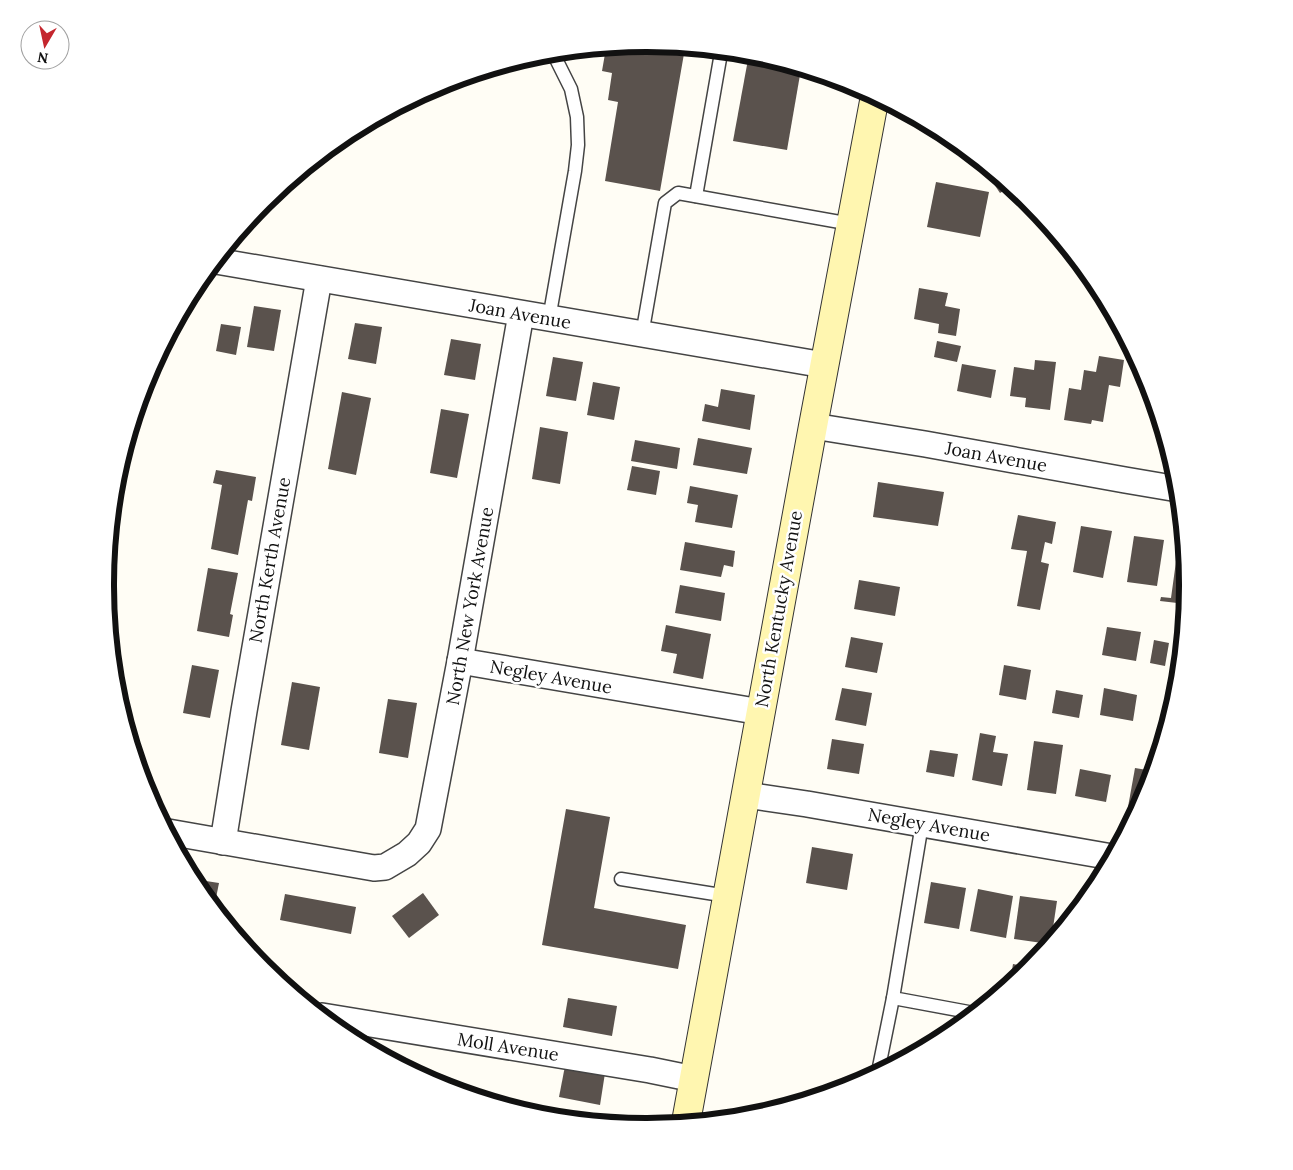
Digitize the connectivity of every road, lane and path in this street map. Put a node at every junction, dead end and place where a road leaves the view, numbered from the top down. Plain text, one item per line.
1 (720, 58) edge
2 (557, 61) edge
3 (874, 103) edge
4 (696, 196) junction
5 (850, 224) junction
6 (223, 262) edge
7 (319, 279) junction
8 (521, 314) junction
9 (548, 318) junction
10 (642, 334) junction
11 (824, 365) junction
12 (813, 426) junction
13 (1170, 488) edge
14 (460, 661) junction
15 (760, 712) junction
16 (746, 795) junction
17 (922, 824) junction
18 (176, 833) edge
19 (223, 842) junction
20 (1105, 856) edge
21 (621, 879) dead end
22 (727, 896) junction
23 (893, 998) junction
24 (965, 1011) edge
25 (338, 1019) edge
26 (880, 1064) edge
27 (694, 1079) junction
28 (687, 1115) edge

1 - 4 lane
2 - 9 lane
3 - 5 street, North Kentucky Avenue
4 - 5 lane
4 - 10 lane
5 - 11 street, North Kentucky Avenue
6 - 7 street, Joan Avenue
7 - 8 street, Joan Avenue
7 - 19 street, North Kerth Avenue
8 - 9 street, Joan Avenue
8 - 14 street, North New York Avenue
9 - 10 street, Joan Avenue
10 - 11 street, Joan Avenue
11 - 12 street, North Kentucky Avenue
12 - 13 street, Joan Avenue
12 - 15 street, North Kentucky Avenue
14 - 15 street, Negley Avenue
14 - 19 street, North New York Avenue
15 - 16 street, North Kentucky Avenue
16 - 17 street, Negley Avenue
16 - 22 street, North Kentucky Avenue
17 - 20 street, Negley Avenue
17 - 23 lane
18 - 19 street
21 - 22 lane
22 - 27 street, North Kentucky Avenue
23 - 24 lane
23 - 26 lane
25 - 27 street, Moll Avenue
27 - 28 street, North Kentucky Avenue

